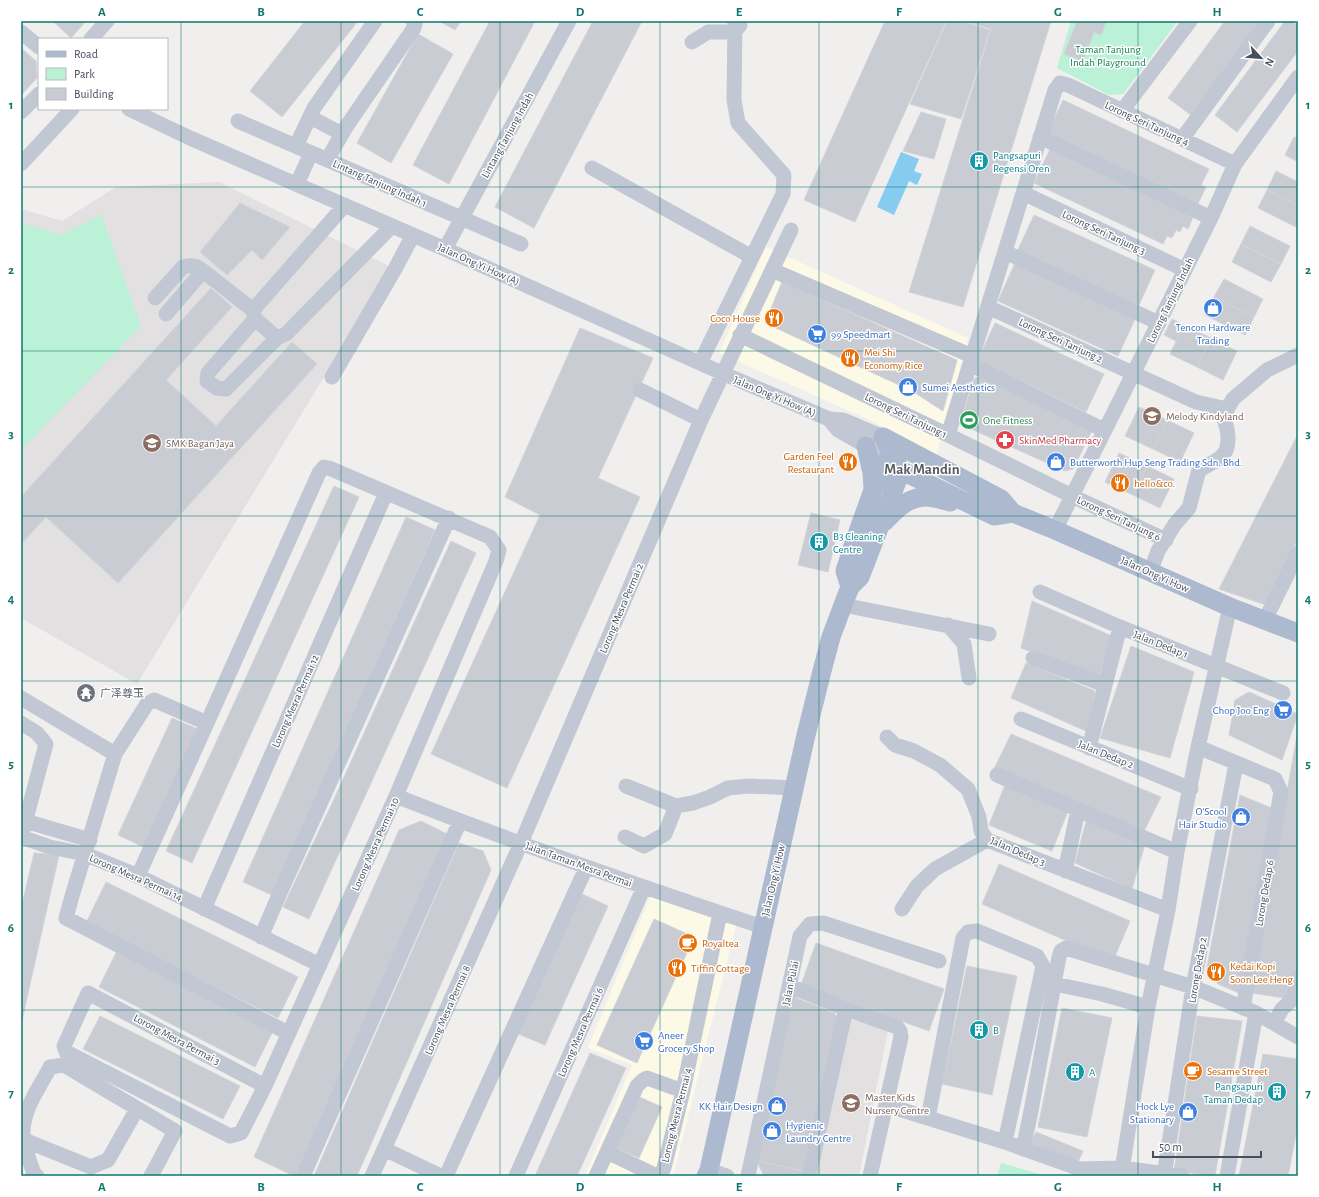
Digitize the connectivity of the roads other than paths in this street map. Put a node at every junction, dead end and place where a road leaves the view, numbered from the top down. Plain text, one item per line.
1 (107, 21) edge
2 (375, 21) edge
3 (413, 21) edge
4 (569, 21) edge
5 (1190, 21) edge
6 (1268, 21) edge
7 (737, 25) edge
8 (21, 32) edge
9 (92, 38) edge
10 (692, 42) dead end
11 (38, 46) edge
12 (1298, 77) edge
13 (38, 95) edge
14 (71, 110) edge
15 (131, 110) edge
16 (21, 112) edge
17 (1122, 112) junction
18 (310, 117) junction
19 (238, 121) dead end
20 (342, 134) junction
21 (1040, 137) junction
22 (1182, 139) junction
23 (296, 146) junction
24 (311, 152) junction
25 (327, 160) junction
26 (21, 164) edge
27 (1235, 164) junction
28 (592, 168) dead end
29 (297, 184) junction
30 (1023, 193) junction
31 (345, 205) junction
32 (461, 218) junction
33 (1211, 218) junction
34 (392, 226) junction
35 (791, 230) dead end
36 (413, 235) junction
37 (521, 244) dead end
38 (444, 249) junction
39 (1005, 252) junction
40 (752, 257) junction
41 (772, 270) junction
42 (1185, 270) junction
43 (203, 271) junction
44 (155, 298) dead end
45 (988, 307) junction
46 (166, 314) dead end
47 (254, 315) junction
48 (1159, 323) junction
49 (740, 335) junction
50 (277, 338) junction
51 (1298, 355) edge
52 (971, 360) junction
53 (700, 363) junction
54 (722, 373) junction
55 (1133, 374) junction
56 (332, 377) dead end
57 (640, 390) dead end
58 (1227, 409) junction
59 (829, 419) junction
60 (701, 420) junction
61 (1104, 430) junction
62 (948, 435) junction
63 (883, 437) junction
64 (866, 446) junction
65 (894, 464) junction
66 (941, 468) junction
67 (873, 490) junction
68 (386, 493) junction
69 (1072, 496) junction
70 (971, 505) junction
71 (1013, 513) junction
72 (449, 518) junction
73 (878, 528) junction
74 (1055, 530) junction
75 (1166, 540) junction
76 (1298, 553) edge
77 (1150, 572) junction
78 (850, 588) junction
79 (1040, 592) dead end
80 (842, 605) junction
81 (1230, 607) junction
82 (1264, 620) junction
83 (948, 625) junction
84 (1120, 627) junction
85 (1298, 633) edge
86 (989, 634) dead end
87 (1033, 658) dead end
88 (1216, 666) junction
89 (969, 678) dead end
90 (1105, 685) junction
91 (1283, 693) dead end
92 (21, 698) edge
93 (1021, 719) dead end
94 (21, 723) edge
95 (207, 723) junction
96 (887, 737) dead end
97 (1198, 747) junction
98 (1089, 748) junction
99 (115, 754) junction
100 (1236, 764) junction
101 (997, 775) dead end
102 (626, 786) dead end
103 (795, 788) junction
104 (1191, 789) junction
105 (396, 796) junction
106 (676, 806) junction
107 (1078, 810) junction
108 (25, 821) junction
109 (460, 821) junction
110 (625, 837) dead end
111 (21, 838) edge
112 (987, 840) junction
113 (522, 843) junction
114 (87, 847) junction
115 (1177, 852) junction
116 (586, 868) junction
117 (1065, 871) junction
118 (138, 876) junction
119 (644, 887) junction
120 (204, 908) junction
121 (902, 909) dead end
122 (1168, 910) junction
123 (720, 913) junction
124 (763, 927) junction
125 (261, 937) junction
126 (939, 961) dead end
127 (320, 965) junction
128 (1155, 976) junction
129 (1298, 977) edge
130 (1055, 984) junction
131 (790, 986) junction
132 (1193, 987) junction
133 (1148, 1007) junction
134 (846, 1009) junction
135 (1249, 1010) junction
136 (1274, 1023) junction
137 (288, 1033) junction
138 (1298, 1037) edge
139 (265, 1086) junction
140 (683, 1091) junction
141 (886, 1105) junction
142 (137, 1109) junction
143 (928, 1118) junction
144 (241, 1133) joint
145 (24, 1140) junction
146 (1005, 1142) junction
147 (384, 1149) junction
148 (1023, 1149) junction
149 (607, 1152) junction
150 (1122, 1172) edge
151 (707, 1173) edge
152 (1164, 1174) edge
153 (37, 1176) edge
154 (151, 1176) edge
155 (303, 1176) edge
156 (372, 1176) edge
157 (441, 1176) edge
158 (446, 1176) edge
159 (516, 1176) edge
160 (596, 1176) edge
161 (657, 1176) edge
162 (660, 1176) edge
163 (727, 1176) edge
164 (748, 1176) edge
165 (809, 1176) edge
166 (870, 1176) edge
167 (1182, 1176) edge
168 (1227, 1176) edge

1 - 9 street
2 - 18 street
3 - 20 street
4 - 32 street, Lintang Tanjung Indah
5 - 17 street
6 - 22 street
7 - 10 street
7 - 40 street
8 - 11 street
12 - 27 street, Lorong Tanjung Indah
13 - 16 street
14 - 26 street
15 - 29 street, Jalan Ong Yi How (A)
17 - 21 street, Lorong Seri Tanjung 4
17 - 22 street, Lorong Seri Tanjung 4
18 - 20 street
18 - 23 street
19 - 23 street, Lintang Tanjung Indah 1
20 - 25 street
21 - 30 street
21 - 33 street
22 - 27 street, Lorong Seri Tanjung 4
23 - 24 street, Lintang Tanjung Indah 1
24 - 25 street, Lintang Tanjung Indah 1
24 - 29 street
25 - 32 street, Lintang Tanjung Indah 1
27 - 33 street, Lorong Tanjung Indah
28 - 40 street
29 - 31 street, Jalan Ong Yi How (A)
30 - 39 street
30 - 42 street, Lorong Seri Tanjung 3
31 - 34 street, Jalan Ong Yi How (A)
31 - 47 street
32 - 37 street, Lintang Tanjung Indah 1
32 - 38 street, Lintang Tanjung Indah
33 - 42 street, Lorong Tanjung Indah
34 - 36 street, Jalan Ong Yi How (A)
34 - 50 street
35 - 41 street, Lorong Mesra Permai 2
36 - 38 street, Jalan Ong Yi How (A)
36 - 56 street
38 - 53 street, Jalan Ong Yi How (A)
39 - 45 street
39 - 48 street
40 - 53 street
41 - 49 street, Lorong Mesra Permai 2
41 - 52 street
42 - 48 street, Lorong Tanjung Indah
43 - 44 street
43 - 46 street
43 - 47 street
45 - 52 street
45 - 55 street, Lorong Seri Tanjung 2
47 - 50 street
47 - 50 street
48 - 55 street, Lorong Tanjung Indah
49 - 54 street, Lorong Mesra Permai 2
49 - 62 street, Lorong Seri Tanjung 1
51 - 58 street
52 - 61 street
52 - 62 street
53 - 54 street, Jalan Ong Yi How (A)
54 - 59 street, Jalan Ong Yi How (A)
54 - 60 street, Lorong Mesra Permai 2
55 - 58 street, Lorong Seri Tanjung 2
55 - 61 street, Lorong Tanjung Indah
57 - 60 street
58 - 75 street
59 - 63 street, Jalan Ong Yi How (A)
59 - 64 street, Jalan Ong Yi How (A)
60 - 113 street, Lorong Mesra Permai 2
61 - 69 street, Lorong Tanjung Indah
62 - 69 street, Lorong Seri Tanjung 1
63 - 65 main road
63 - 66 main road, Jalan Ong Yi How
64 - 65 street, Jalan Ong Yi How (A)
64 - 67 main road
65 - 66 main road
65 - 67 main road
65 - 70 main road, Jalan Ong Yi How
65 - 73 main road, Jalan Ong Yi How
66 - 71 main road, Jalan Ong Yi How
67 - 78 main road
68 - 72 street
68 - 95 street
68 - 120 street, Lorong Mesra Permai 12
69 - 74 street, Lorong Tanjung Indah
69 - 75 street, Lorong Seri Tanjung 6
70 - 71 main road, Jalan Ong Yi How
70 - 73 main road
71 - 74 main road, Jalan Ong Yi How
72 - 105 street, Lorong Mesra Permai 10
72 - 125 street
73 - 78 main road, Jalan Ong Yi How
74 - 77 main road, Jalan Ong Yi How
75 - 77 street
76 - 82 street
77 - 81 main road, Jalan Ong Yi How
78 - 80 main road, Jalan Ong Yi How
79 - 84 street, Jalan Dedap 1
80 - 83 street
80 - 103 main road, Jalan Ong Yi How
81 - 82 main road, Jalan Ong Yi How
81 - 88 street
82 - 85 main road, Jalan Ong Yi How
83 - 86 street
83 - 89 street
84 - 88 street, Jalan Dedap 1
84 - 90 street
87 - 90 street
88 - 91 street, Jalan Dedap 1
88 - 97 street
90 - 98 street
92 - 99 street
93 - 98 street, Jalan Dedap 2
94 - 108 street
95 - 99 street, Lorong Mesra Permai 14
95 - 118 street
96 - 112 street, Jalan Dedap 3
97 - 100 street
97 - 104 street
98 - 104 street, Jalan Dedap 2
99 - 114 street, Lorong Mesra Permai 14
100 - 132 street, Lorong Dedap 2
100 - 135 street, Lorong Dedap 6
101 - 107 street
102 - 106 street
103 - 106 street
103 - 124 main road, Jalan Ong Yi How
104 - 115 street
105 - 109 street, Jalan Taman Mesra Permai
105 - 127 street, Lorong Mesra Permai 10
106 - 110 street
107 - 115 street
107 - 117 street
108 - 111 street
108 - 114 street
109 - 113 street, Jalan Taman Mesra Permai
109 - 155 street
111 - 114 street
112 - 117 street, Jalan Dedap 3
112 - 121 street
113 - 116 street, Jalan Taman Mesra Permai
113 - 147 street, Lorong Mesra Permai 8
114 - 118 street, Lorong Mesra Permai 14
114 - 137 street
115 - 122 street
116 - 119 street, Jalan Taman Mesra Permai
116 - 158 street
117 - 122 street, Jalan Dedap 3
118 - 120 street, Lorong Mesra Permai 14
119 - 123 street, Jalan Taman Mesra Permai
119 - 159 street, Lorong Mesra Permai 6
120 - 125 street, Lorong Mesra Permai 14
122 - 128 street
123 - 124 street, Jalan Taman Mesra Permai
123 - 140 street, Lorong Mesra Permai 4
124 - 151 main road, Jalan Ong Yi How
125 - 127 street, Lorong Mesra Permai 14
126 - 131 street, Jalan Pulai
127 - 137 street, Lorong Mesra Permai 10
128 - 130 street
128 - 132 street
128 - 133 street
129 - 136 street
130 - 133 street
130 - 148 street
131 - 134 street
131 - 164 street, Jalan Pulai
132 - 135 street
132 - 152 street, Lorong Dedap 2
133 - 150 street
134 - 141 street
134 - 165 street
135 - 136 street
135 - 168 street, Lorong Dedap 6
136 - 138 street
137 - 139 street, Lorong Mesra Permai 10
139 - 144 street, Lorong Mesra Permai 10
139 - 144 street, Lorong Mesra Permai 3
140 - 149 street
140 - 162 street, Lorong Mesra Permai 4
141 - 143 street
141 - 166 street
142 - 145 street
142 - 145 street
142 - 154 street
143 - 146 street
143 - 146 street
145 - 153 street
146 - 148 street
147 - 156 street, Lorong Mesra Permai 8
147 - 157 street
148 - 150 street
149 - 160 street
149 - 161 street
150 - 152 street
151 - 163 street
152 - 167 street

